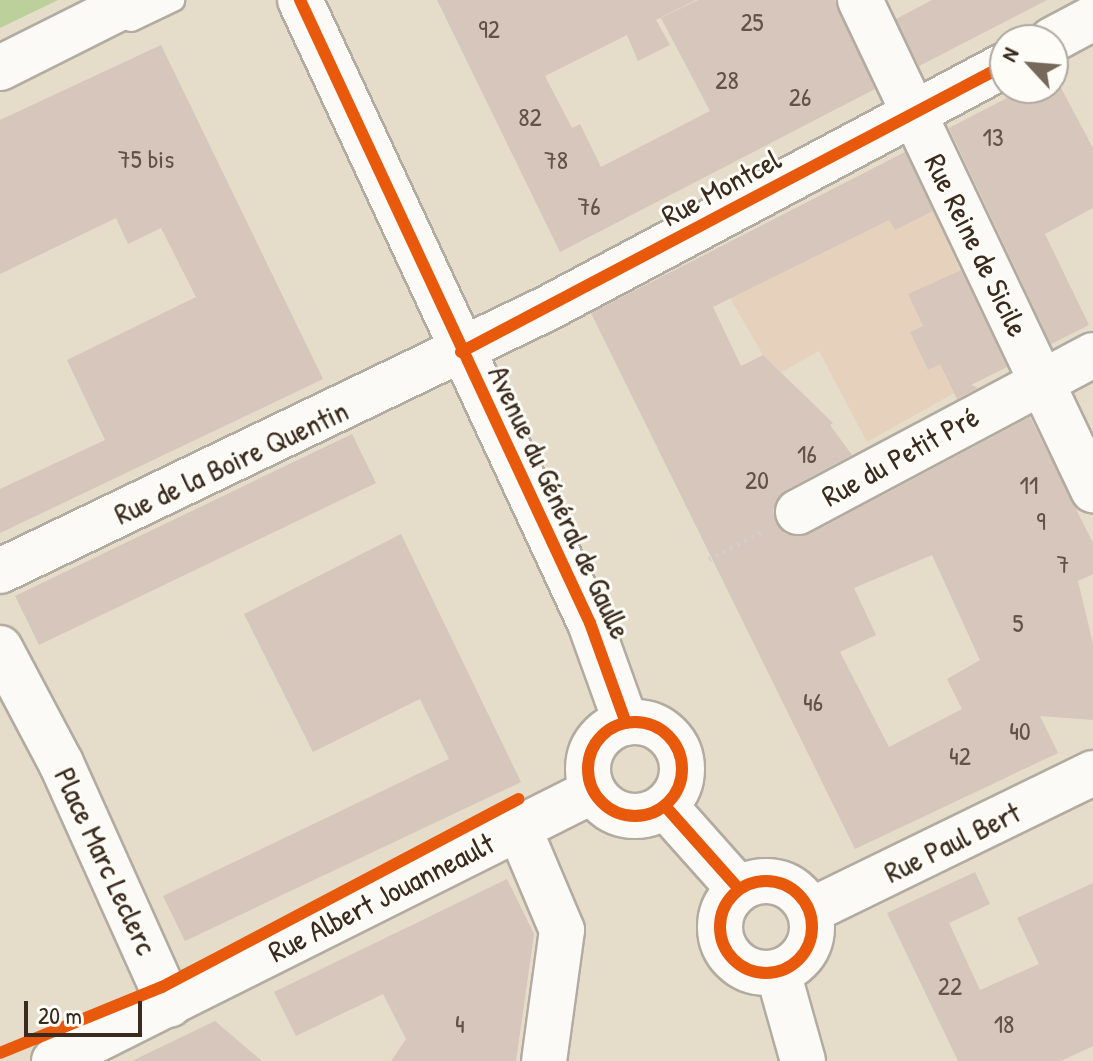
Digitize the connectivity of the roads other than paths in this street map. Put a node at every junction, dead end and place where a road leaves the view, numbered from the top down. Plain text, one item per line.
1 (136, 0) edge
2 (173, 0) edge
3 (300, 0) edge
4 (860, 0) edge
5 (1093, 18) edge
6 (1069, 31) edge
7 (0, 68) edge
8 (989, 74) edge
9 (0, 83) edge
10 (913, 114) junction
11 (461, 352) junction
12 (1093, 355) edge
13 (1041, 380) junction
14 (1093, 490) edge
15 (798, 512) road end
16 (0, 571) edge
17 (0, 648) edge
18 (626, 723) junction
19 (1093, 773) edge
20 (593, 791) junction
21 (665, 806) junction
22 (518, 826) junction
23 (739, 889) junction
24 (810, 911) junction
25 (778, 972) junction
26 (170, 1005) junction
27 (54, 1061) edge
28 (544, 1061) edge
29 (803, 1061) edge

1 - 7 street
2 - 9 lane
3 - 11 street, Avenue du Général de Gaulle
4 - 10 street, Rue Reine de Sicile
5 - 6 street
8 - 10 street, Rue Montcel
10 - 11 street, Rue Montcel
10 - 13 street, Rue Reine de Sicile
11 - 16 street, Rue de la Boire Quentin
11 - 18 street, Avenue du Général de Gaulle
12 - 13 street, Rue du Petit Pré
13 - 14 street, Rue Reine de Sicile
13 - 15 street, Rue du Petit Pré
17 - 26 street, Place Marc Leclerc
18 - 20 street
18 - 21 street
19 - 24 street, Rue Paul Bert
20 - 21 street
20 - 22 street, Rue Albert Jouanneault
21 - 23 street
22 - 26 street, Rue Albert Jouanneault
22 - 28 street
23 - 24 street
23 - 25 street
24 - 25 street
25 - 29 street
26 - 27 street

